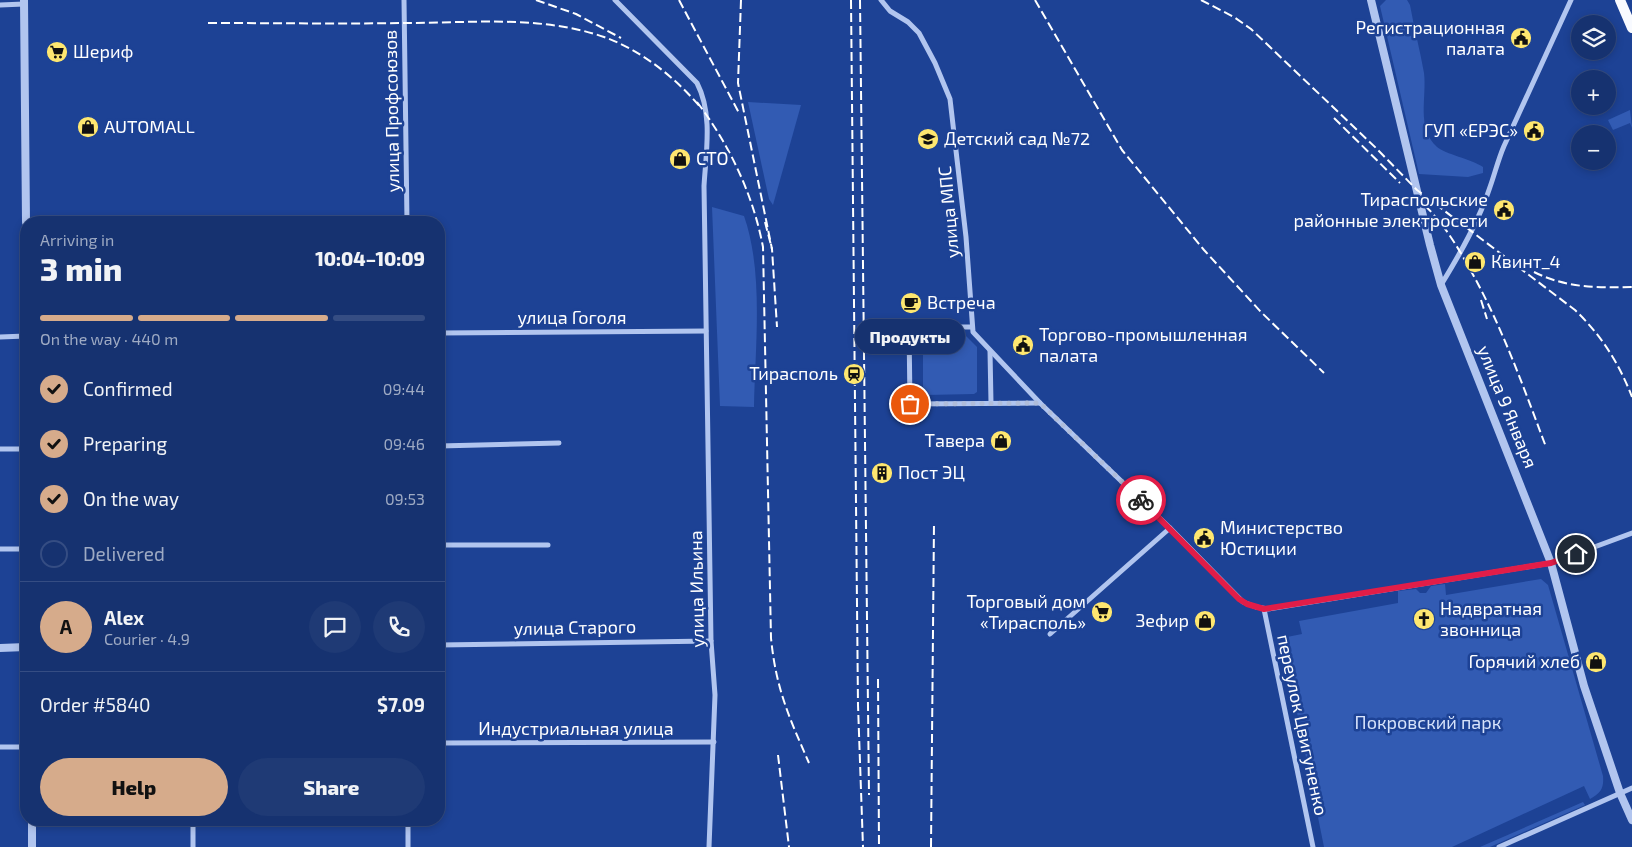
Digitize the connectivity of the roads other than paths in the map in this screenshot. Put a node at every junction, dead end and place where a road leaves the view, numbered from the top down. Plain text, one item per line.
1 (404, 0) edge
2 (615, 0) edge
3 (881, 0) edge
4 (1372, 0) edge
5 (1571, 0) edge
6 (1622, 1) edge
7 (24, 2) edge
8 (0, 4) edge
9 (1632, 28) edge
10 (26, 216) edge
11 (406, 216) edge
12 (1441, 285) junction
13 (971, 327) junction
14 (706, 331) junction
15 (445, 333) edge
16 (0, 336) edge
17 (20, 336) edge
18 (990, 351) junction
19 (991, 403) junction
20 (1040, 403) junction
21 (558, 443) dead end
22 (445, 446) edge
23 (0, 449) edge
24 (20, 449) edge
25 (1170, 528) junction
26 (1632, 534) edge
27 (445, 545) edge
28 (548, 545) dead end
29 (0, 549) edge
30 (20, 549) edge
31 (1551, 563) junction
32 (1264, 609) junction
33 (1050, 634) dead end
34 (711, 641) junction
35 (445, 645) edge
36 (20, 647) edge
37 (0, 648) edge
38 (714, 742) junction
39 (445, 743) edge
40 (0, 747) edge
41 (20, 747) edge
42 (1632, 788) edge
43 (1620, 793) junction
44 (1632, 820) edge
45 (32, 826) edge
46 (193, 826) edge
47 (408, 826) edge
48 (32, 847) edge
49 (193, 847) edge
50 (408, 847) edge
51 (709, 847) edge
52 (1313, 847) edge
53 (1499, 847) edge

1 - 11 street, улица Профсоюзов
2 - 14 street, улица Ильина
3 - 13 street, улица МПС
4 - 12 street, улица 9 Января
5 - 12 street
6 - 9 main road
7 - 8 street
7 - 10 street
12 - 31 street, улица 9 Января
13 - 18 street
13 - 19 street
14 - 15 street, улица Гоголя
14 - 34 street, улица Ильина
16 - 17 street
18 - 19 street
18 - 20 street
19 - 20 street
20 - 25 street
21 - 22 street
23 - 24 street
25 - 32 street
25 - 33 street
26 - 31 street
27 - 28 street
29 - 30 street
31 - 32 street
31 - 43 street, улица 9 Января
32 - 52 street, переулок Цвигуненко
34 - 35 street, улица Старого
34 - 38 street, улица Ильина
36 - 37 street
38 - 39 street, Индустриальная улица
38 - 51 street, улица Ильина
40 - 41 street
42 - 43 street
43 - 44 street, улица 9 Января
43 - 53 street
45 - 48 street
46 - 49 street
47 - 50 street

